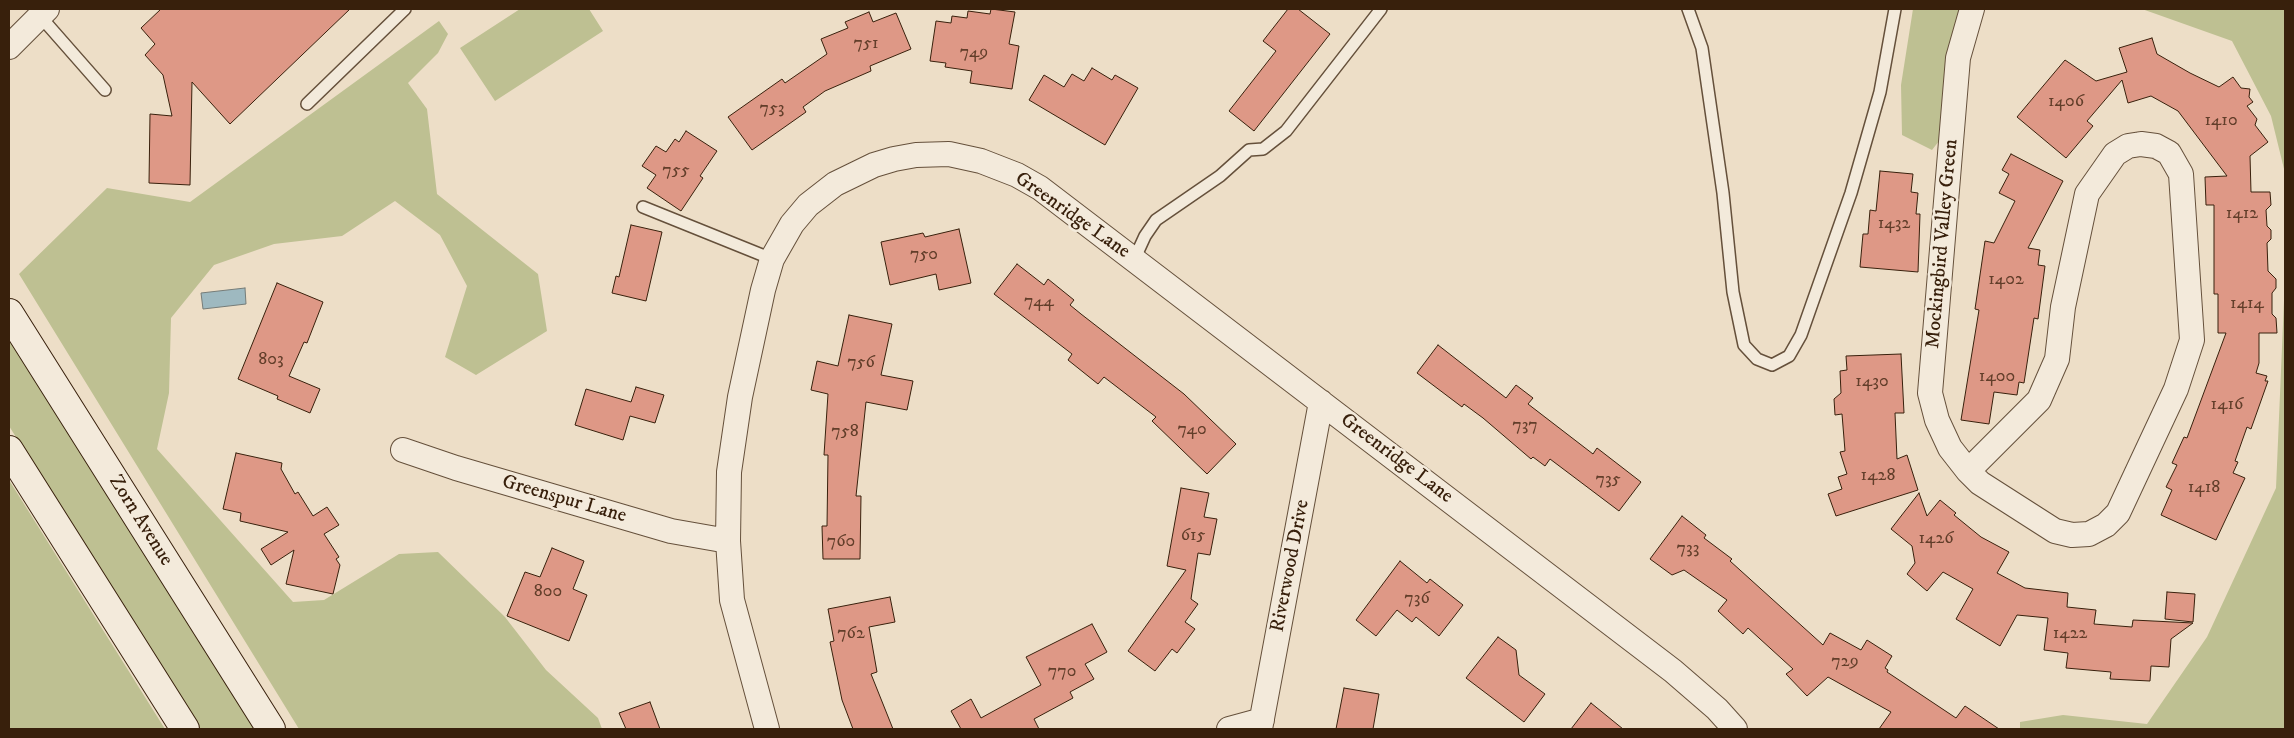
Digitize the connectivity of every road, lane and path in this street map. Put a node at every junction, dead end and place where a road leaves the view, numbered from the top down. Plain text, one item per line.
1 (405, 9) edge
2 (1381, 9) edge
3 (1688, 9) edge
4 (1895, 9) edge
5 (1972, 9) edge
6 (44, 12) edge
7 (9, 47) edge
8 (105, 90) dead end
9 (307, 104) dead end
10 (643, 207) dead end
11 (772, 259) junction
12 (1134, 260) junction
13 (9, 313) edge
14 (1321, 402) junction
15 (9, 450) edge
16 (403, 450) dead end
17 (1968, 471) junction
18 (728, 541) junction
19 (1261, 724) edge
20 (185, 729) edge
21 (271, 729) edge
22 (767, 729) edge
23 (1230, 729) edge
24 (1735, 729) edge

1 - 9 lane
2 - 12 lane
3 - 4 lane
5 - 17 street, Mockingbird Valley Green
6 - 7 street
6 - 8 lane
10 - 11 lane
11 - 12 street, Greenridge Lane
11 - 18 street, Greenridge Lane
12 - 14 street, Greenridge Lane
13 - 21 main road, Zorn Avenue
14 - 19 street, Riverwood Drive
14 - 24 street, Greenridge Lane
15 - 20 main road
16 - 18 street, Greenspur Lane
17 - 17 street, Mockingbird Valley Green
18 - 22 street, Greenridge Lane
19 - 23 street

